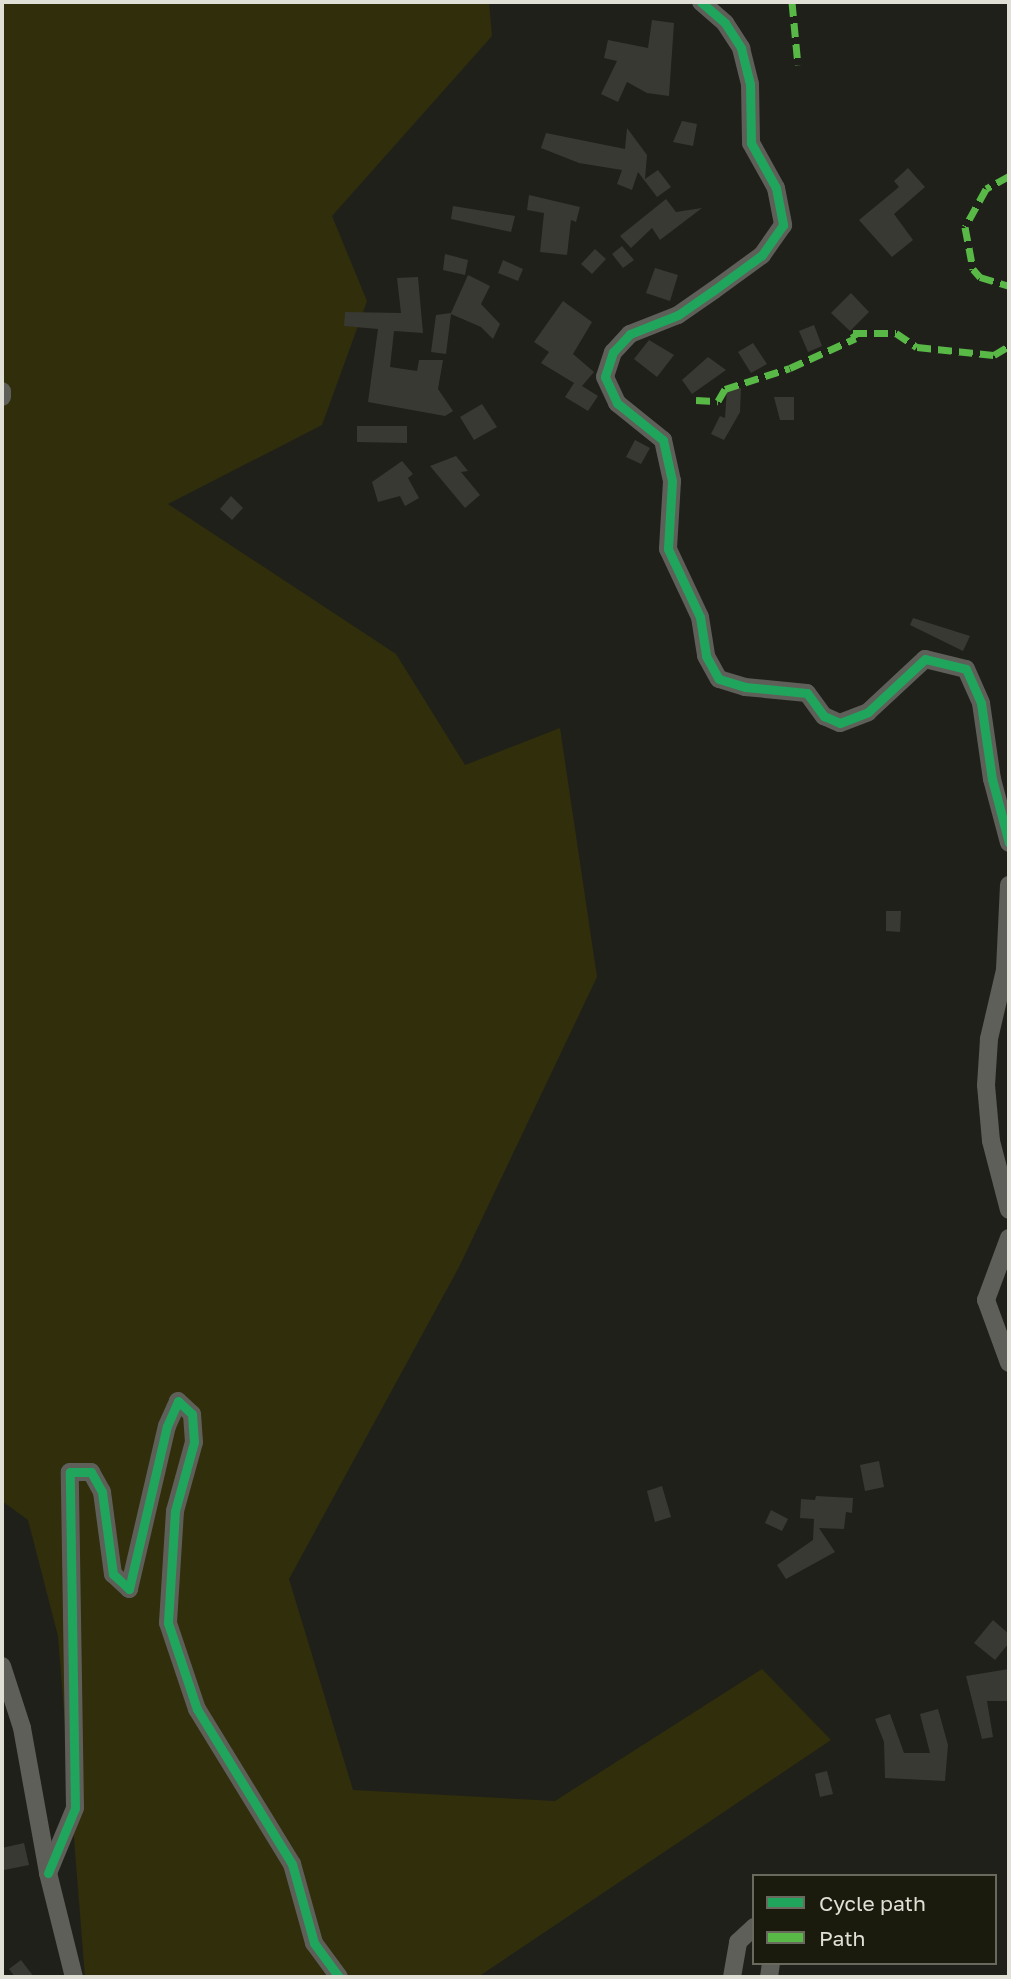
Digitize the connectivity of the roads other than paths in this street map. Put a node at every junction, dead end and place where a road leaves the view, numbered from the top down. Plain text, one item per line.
1 (701, 2) edge
2 (2, 391) edge
3 (2, 397) edge
4 (1009, 843) edge
5 (1009, 885) edge
6 (1009, 1210) edge
7 (1009, 1238) edge
8 (1009, 1363) edge
9 (2, 1666) edge
10 (48, 1873) junction
11 (752, 1929) edge
12 (74, 1977) edge
13 (339, 1977) edge
14 (733, 1977) edge

1 - 4 street
2 - 3 street
5 - 6 street
7 - 8 street
9 - 10 street
10 - 12 street
10 - 13 street
11 - 14 street

